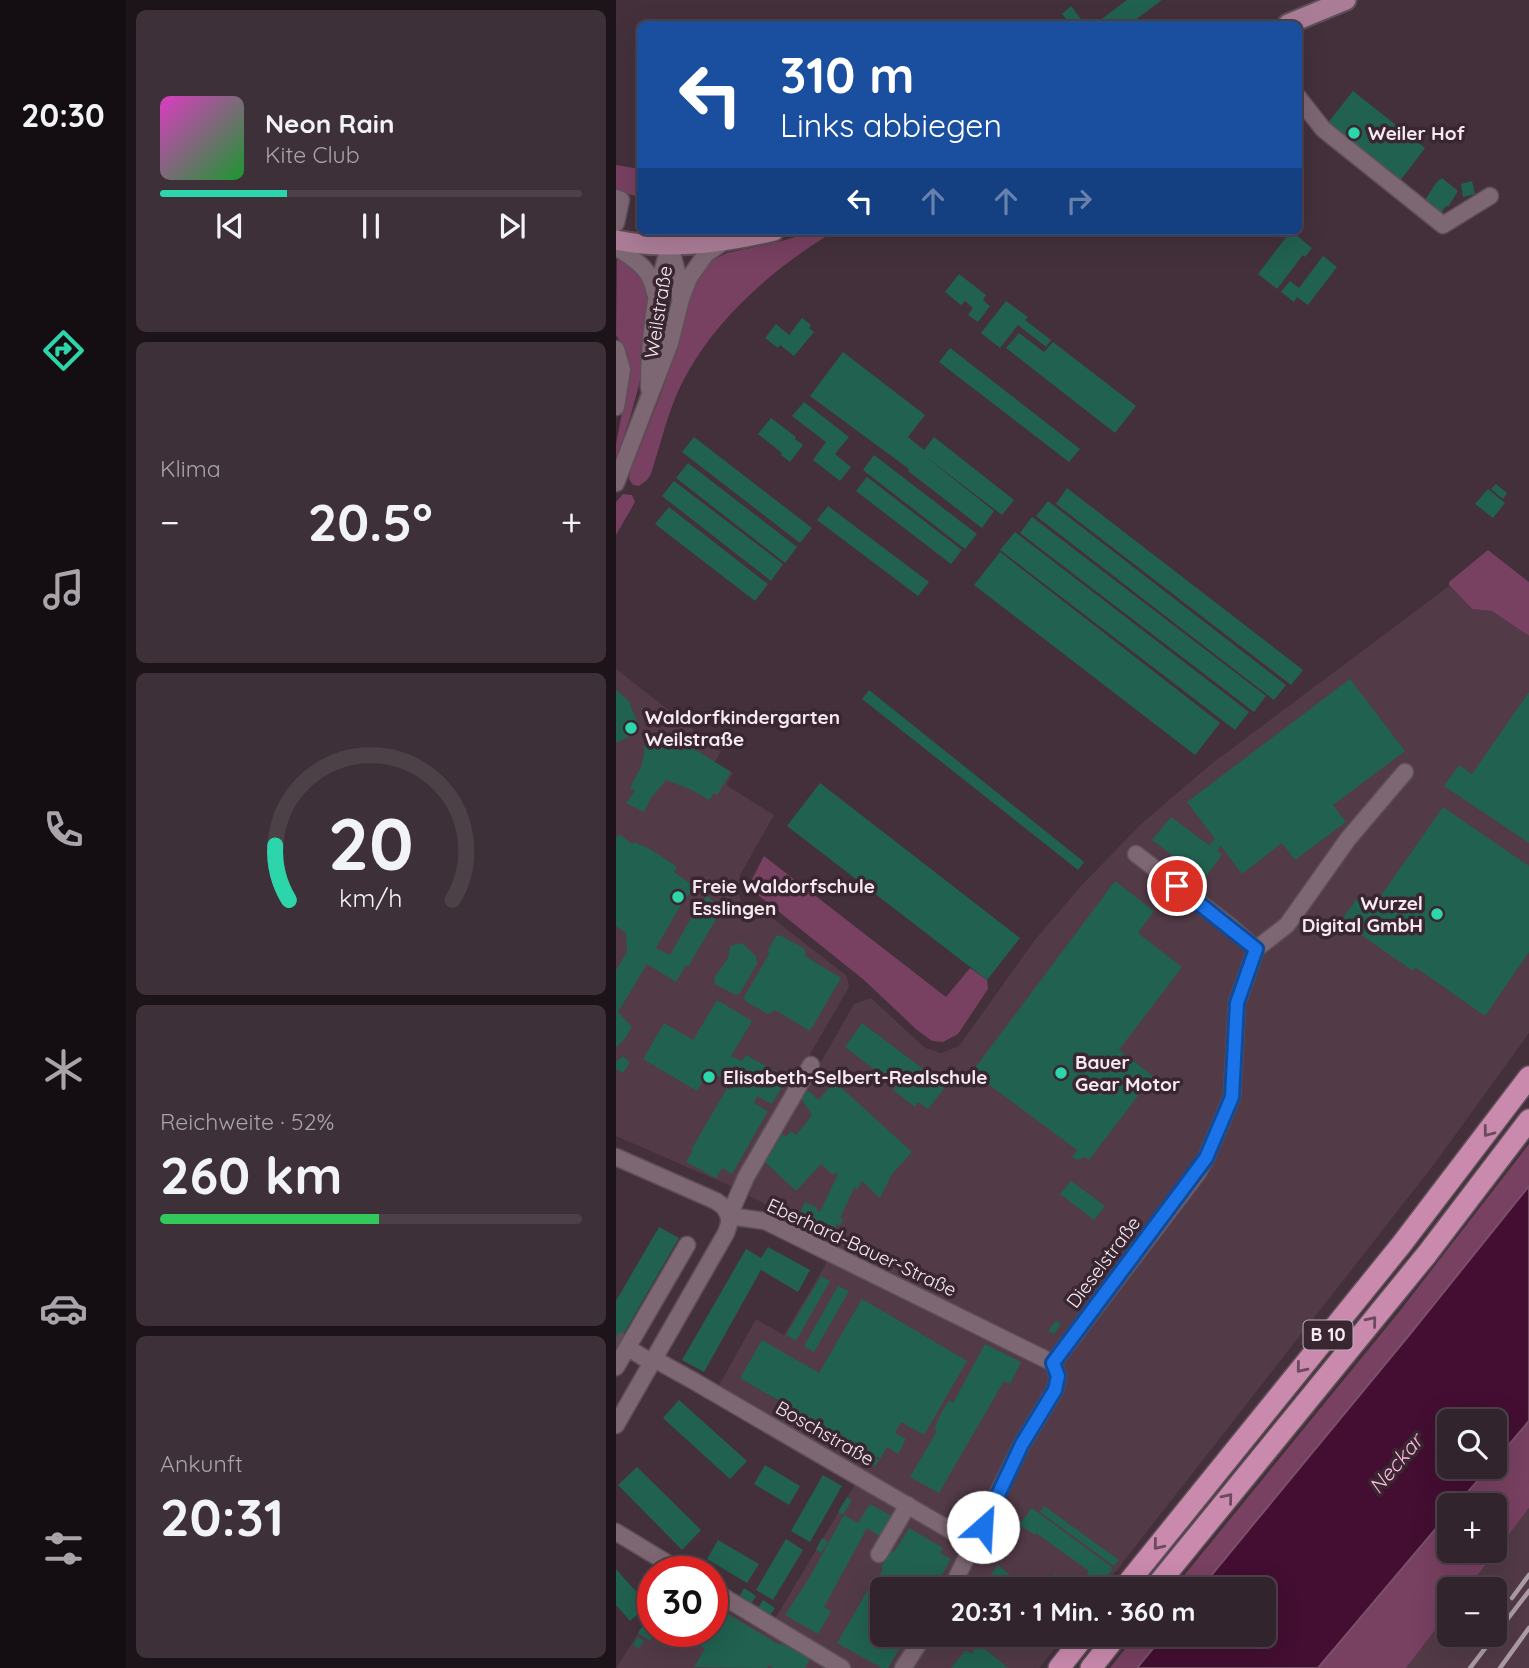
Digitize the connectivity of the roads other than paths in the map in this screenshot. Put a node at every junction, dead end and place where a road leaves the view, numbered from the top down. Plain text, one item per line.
1 (1346, 0) edge
2 (1295, 21) edge
3 (1302, 102) edge
4 (1489, 196) dead end
5 (616, 198) edge
6 (616, 223) edge
7 (755, 235) edge
8 (616, 240) edge
9 (726, 241) junction
10 (670, 245) junction
11 (616, 247) edge
12 (637, 252) junction
13 (657, 299) junction
14 (681, 299) junction
15 (616, 349) edge
16 (649, 394) junction
17 (616, 407) edge
18 (616, 483) edge
19 (1405, 772) dead end
20 (1136, 854) dead end
21 (1256, 949) junction
22 (811, 1065) dead end
23 (1529, 1077) edge
24 (1529, 1120) edge
25 (616, 1157) edge
26 (729, 1216) junction
27 (687, 1244) dead end
28 (628, 1348) junction
29 (654, 1359) junction
30 (1053, 1363) junction
31 (616, 1367) edge
32 (616, 1425) edge
33 (908, 1505) junction
34 (616, 1532) edge
35 (974, 1544) junction
36 (878, 1554) dead end
37 (656, 1556) edge
38 (957, 1577) edge
39 (1133, 1577) edge
40 (1164, 1577) edge
41 (728, 1600) edge
42 (917, 1647) edge
43 (1076, 1647) edge
44 (1108, 1647) edge
45 (842, 1668) edge
46 (903, 1668) edge
47 (1059, 1668) edge
48 (1091, 1668) edge

1 - 2 main road
3 - 4 street
5 - 6 street
7 - 9 main road, Weilstraße
8 - 12 main road
9 - 10 main road, Weilstraße
9 - 14 street, Weilstraße
10 - 12 main road
10 - 13 street, Weilstraße
10 - 14 street
11 - 12 street
12 - 13 street
13 - 16 street, Weilstraße
14 - 16 street, Weilstraße
15 - 17 street
16 - 18 street, Weilstraße
19 - 21 street
20 - 21 street
21 - 30 street, Dieselstraße
22 - 26 street
23 -> 39 highway, B 10
40 -> 24 highway, B 10
25 - 26 street
26 - 29 street
26 - 30 street, Eberhard-Bauer-Straße
27 - 28 street
28 - 29 street, Boschstraße
28 - 31 street
29 - 32 street
29 - 33 street, Boschstraße
30 - 35 street
33 - 35 street, Boschstraße
33 - 36 street
34 - 37 street
35 - 38 street
41 - 45 street
42 - 46 street
43 - 47 highway
44 - 48 highway

